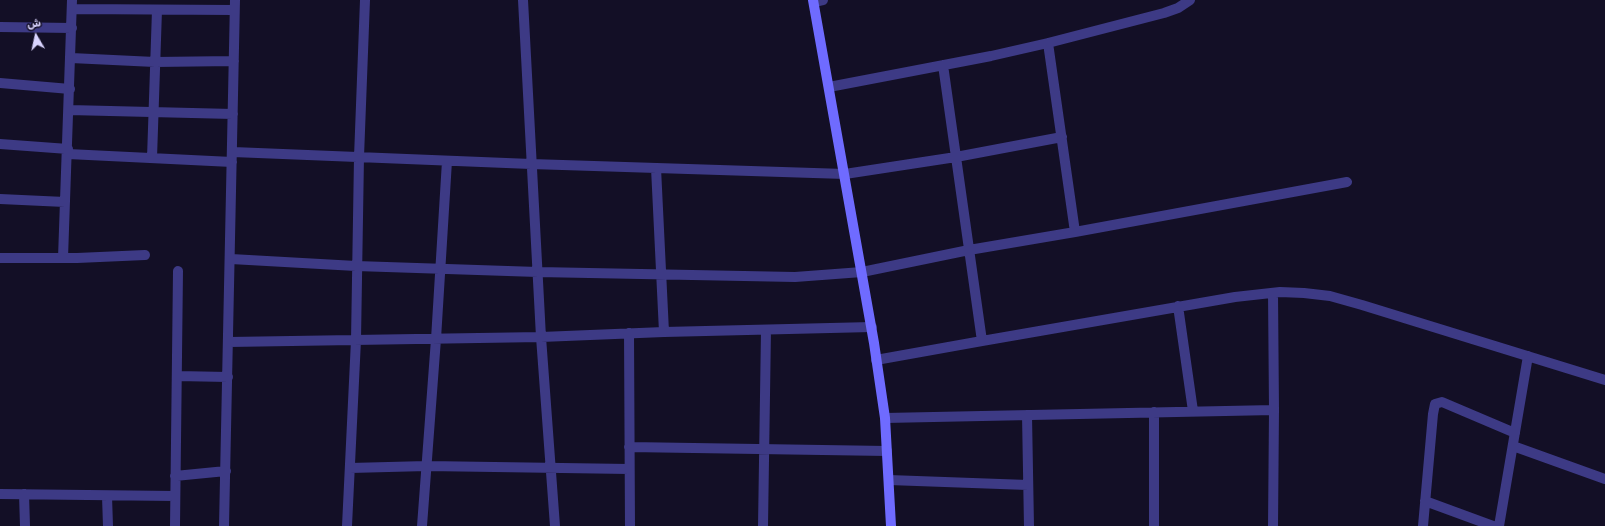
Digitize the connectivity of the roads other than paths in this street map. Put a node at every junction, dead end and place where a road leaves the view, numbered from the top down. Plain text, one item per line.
1 (365, 0) edge
2 (523, 0) edge
3 (1190, 0) edge
4 (816, 1) edge
5 (72, 5) edge
6 (235, 5) edge
7 (157, 10) junction
8 (0, 27) edge
9 (72, 28) junction
10 (1048, 42) junction
11 (71, 58) junction
12 (234, 61) junction
13 (155, 62) junction
14 (943, 65) junction
15 (0, 83) edge
16 (829, 87) junction
17 (70, 89) junction
18 (69, 110) junction
19 (154, 112) junction
20 (233, 114) junction
21 (1062, 137) junction
22 (0, 144) edge
23 (68, 152) junction
24 (232, 157) junction
25 (359, 157) junction
26 (956, 157) junction
27 (152, 158) junction
28 (447, 161) junction
29 (531, 164) junction
30 (656, 168) junction
31 (845, 174) junction
32 (1348, 182) dead end
33 (0, 199) edge
34 (65, 202) junction
35 (1075, 232) junction
36 (970, 250) junction
37 (145, 255) dead end
38 (0, 258) edge
39 (63, 258) junction
40 (231, 259) junction
41 (356, 266) junction
42 (441, 268) junction
43 (178, 270) dead end
44 (538, 272) junction
45 (862, 272) junction
46 (662, 275) junction
47 (1273, 293) junction
48 (1178, 306) junction
49 (872, 327) junction
50 (766, 330) junction
51 (664, 332) junction
52 (629, 333) junction
53 (541, 337) junction
54 (436, 339) junction
55 (356, 340) junction
56 (982, 341) junction
57 (229, 342) junction
58 (1528, 356) junction
59 (876, 360) junction
60 (177, 376) junction
61 (228, 377) junction
62 (1605, 380) edge
63 (1274, 410) junction
64 (1192, 411) junction
65 (1154, 412) junction
66 (1027, 415) junction
67 (885, 418) junction
68 (1515, 433) junction
69 (1513, 446) junction
70 (629, 448) junction
71 (764, 450) junction
72 (887, 451) junction
73 (427, 466) junction
74 (350, 468) junction
75 (551, 468) junction
76 (630, 469) junction
77 (226, 470) junction
78 (175, 476) junction
79 (1605, 479) edge
80 (889, 480) junction
81 (1028, 485) junction
82 (0, 494) edge
83 (24, 494) junction
84 (107, 496) junction
85 (175, 496) junction
86 (1425, 501) junction
87 (25, 526) edge
88 (108, 526) edge
89 (175, 526) edge
90 (224, 526) edge
91 (347, 526) edge
92 (422, 526) edge
93 (555, 526) edge
94 (630, 526) edge
95 (763, 526) edge
96 (891, 526) edge
97 (1029, 526) edge
98 (1154, 526) edge
99 (1273, 526) edge
100 (1423, 526) edge
101 (1493, 526) edge
102 (1499, 526) edge

1 - 25 street
2 - 29 street
3 - 10 street
4 - 16 street
5 - 7 street
5 - 9 street
6 - 7 street
6 - 12 street
7 - 13 street
8 - 9 street
9 - 11 street
10 - 14 street
10 - 21 street
11 - 13 street
11 - 17 street
12 - 13 street
12 - 20 street
13 - 19 street
14 - 16 street
14 - 26 street
15 - 17 street
16 - 31 street
17 - 18 street
18 - 19 street
18 - 23 street
19 - 20 street
19 - 27 street
20 - 24 street
21 - 26 street
21 - 35 street
22 - 23 street
23 - 27 street
23 - 34 street
24 - 25 street
24 - 27 street
24 - 40 street
25 - 28 street
25 - 41 street
26 - 31 street
26 - 36 street
28 - 29 street
28 - 42 street
29 - 30 street
29 - 44 street
30 - 31 street
30 - 46 street
31 - 45 street
32 - 35 street
33 - 34 street
34 - 39 street
35 - 36 street
36 - 45 street
36 - 56 street
37 - 39 street
38 - 39 street
40 - 41 street
40 - 57 street
41 - 42 street
41 - 55 street
42 - 44 street
42 - 54 street
43 - 60 street
44 - 46 street
44 - 53 street
45 - 46 street
45 - 49 street
46 - 51 street
47 - 48 street
47 - 58 street
47 - 63 street
48 - 56 street
48 - 64 street
49 - 50 street
49 - 59 street
50 - 51 street
50 - 71 street
51 - 52 street
52 - 53 street
52 - 70 street
53 - 54 street
53 - 75 street
54 - 55 street
54 - 73 street
55 - 57 street
55 - 74 street
56 - 59 street
57 - 61 street
58 - 62 street
58 - 68 street
59 - 67 street
60 - 61 street
60 - 78 street
61 - 77 street
63 - 64 street
63 - 99 street
64 - 65 street
65 - 66 street
65 - 98 street
66 - 67 street
66 - 81 street
67 - 72 street
68 - 69 street
68 - 86 street
69 - 79 street
69 - 102 street
70 - 71 street
70 - 76 street
71 - 72 street
71 - 95 street
72 - 80 street
73 - 74 street
73 - 75 street
73 - 92 street
74 - 91 street
75 - 76 street
75 - 93 street
76 - 94 street
77 - 78 street
77 - 90 street
78 - 85 street
80 - 81 street
80 - 96 street
81 - 97 street
82 - 83 street
83 - 84 street
83 - 87 street
84 - 85 street
84 - 88 street
85 - 89 street
86 - 100 street
86 - 101 street

